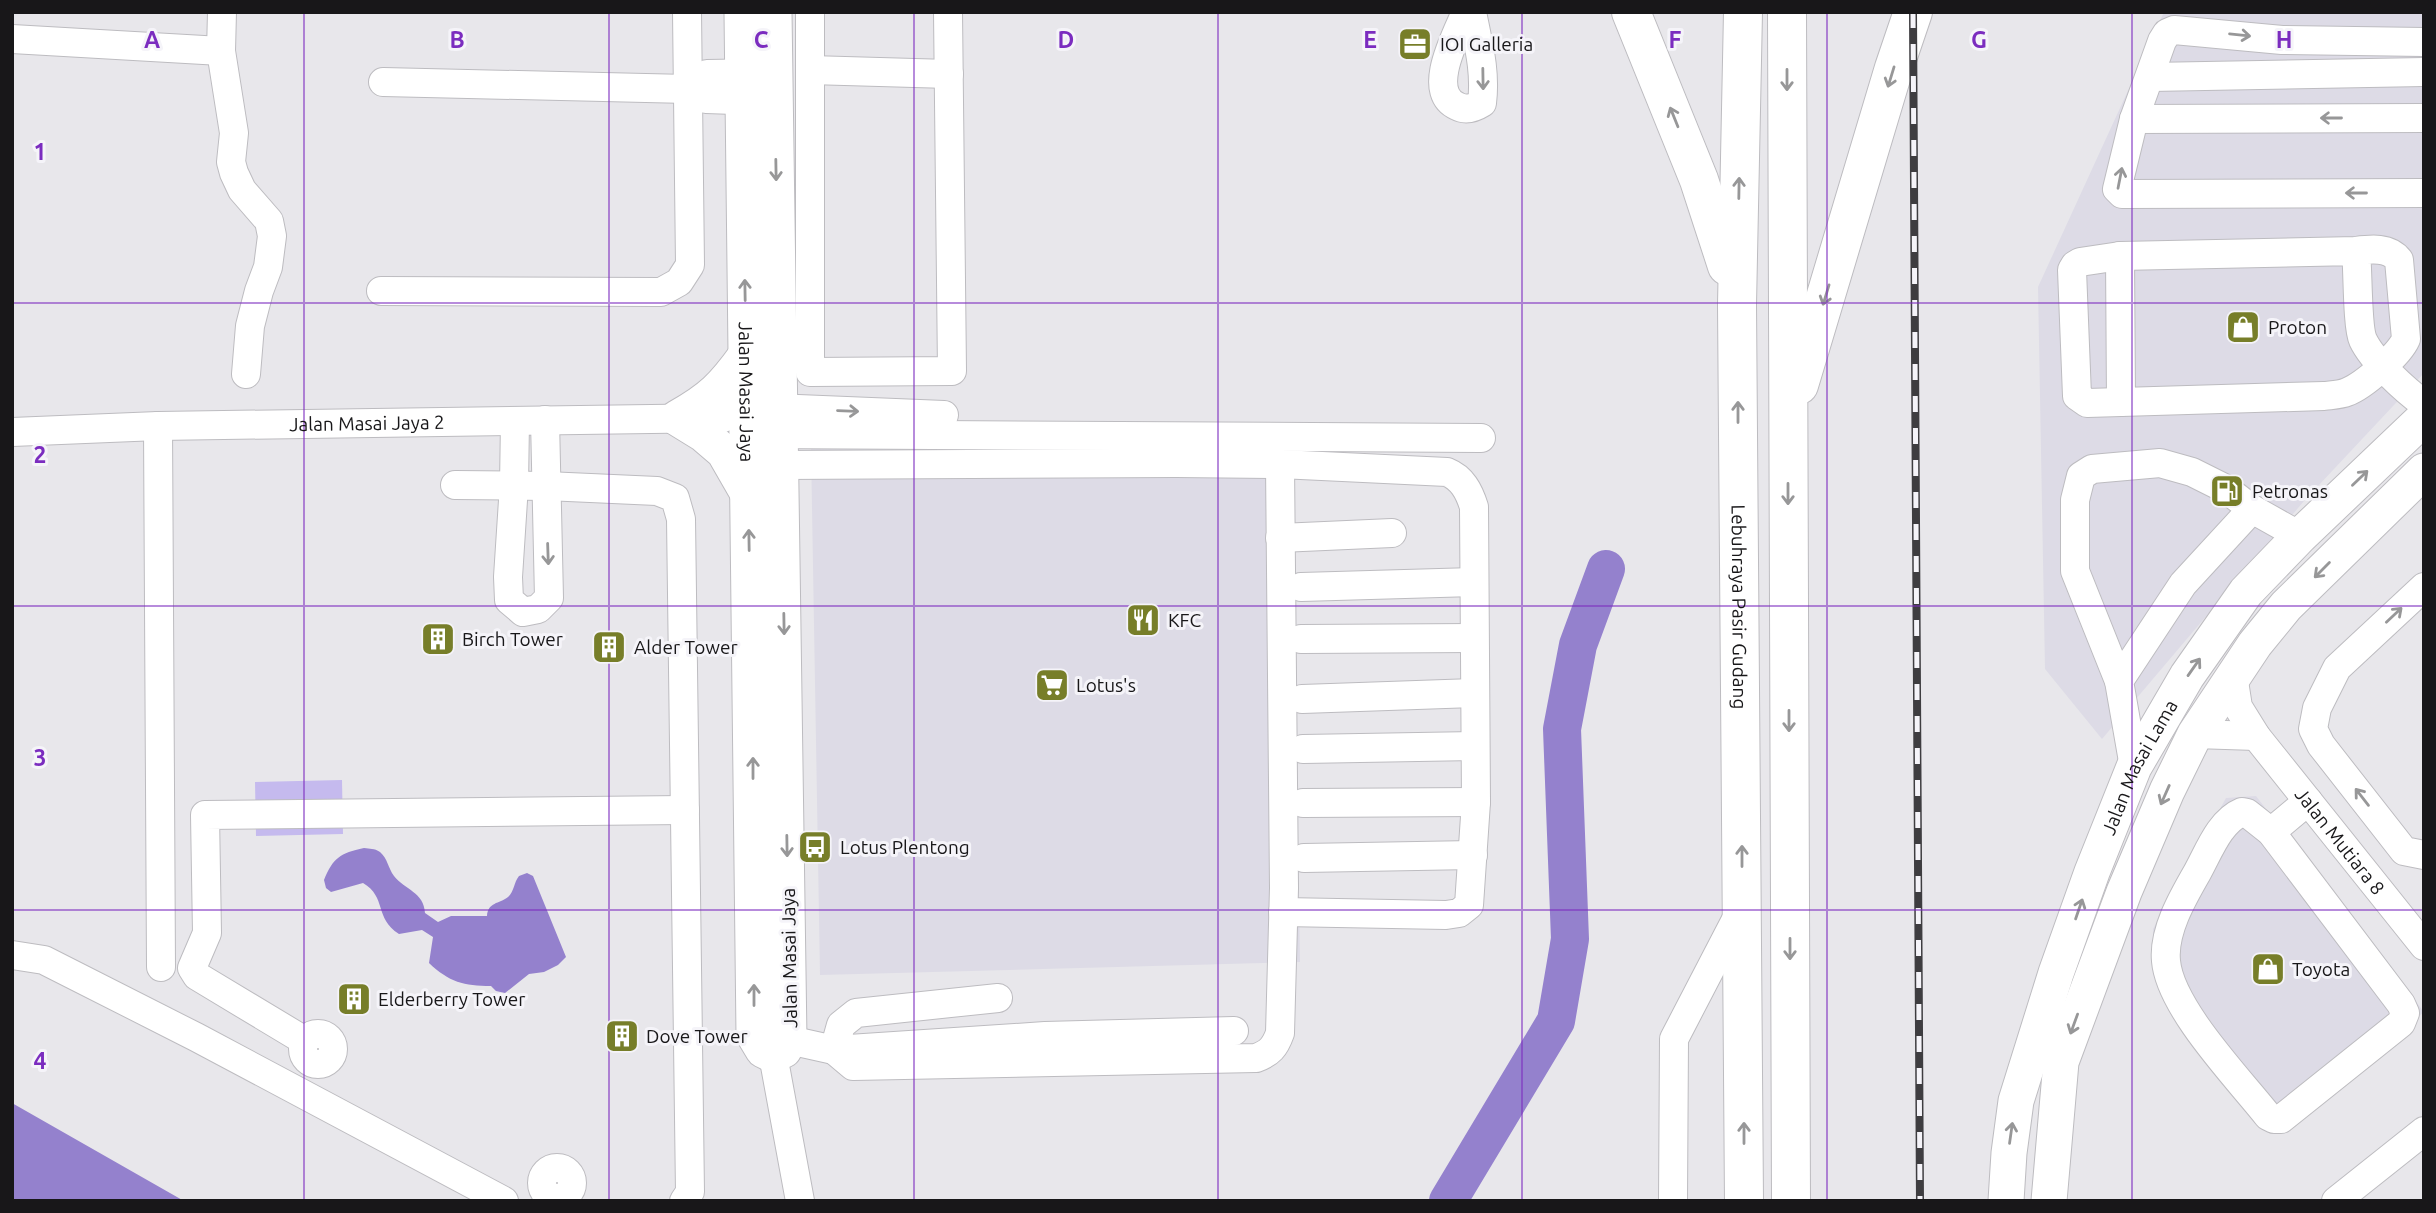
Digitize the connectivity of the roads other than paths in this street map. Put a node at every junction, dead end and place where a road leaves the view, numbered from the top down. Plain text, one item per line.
1 (222, 12) edge
2 (687, 12) edge
3 (741, 12) edge
4 (774, 12) edge
5 (810, 12) edge
6 (948, 12) edge
7 (1466, 12) edge
8 (1472, 12) edge
9 (1631, 12) edge
10 (1743, 12) edge
11 (1787, 12) edge
12 (1913, 12) edge
13 (12, 39) edge
14 (2424, 42) edge
15 (221, 51) junction
16 (810, 70) junction
17 (2424, 72) edge
18 (949, 74) junction
19 (2150, 77) junction
20 (383, 82) dead end
21 (700, 87) junction
22 (758, 87) junction
23 (2424, 118) edge
24 (2134, 119) junction
25 (2424, 193) edge
26 (810, 203) junction
27 (777, 245) junction
28 (2357, 251) junction
29 (2120, 256) junction
30 (382, 291) dead end
31 (1737, 305) junction
32 (746, 355) junction
33 (2382, 366) junction
34 (952, 371) junction
35 (246, 374) dead end
36 (2121, 402) junction
37 (2424, 404) edge
38 (677, 418) junction
39 (2424, 418) edge
40 (545, 420) junction
41 (515, 421) junction
42 (944, 425) junction
43 (158, 426) junction
44 (1787, 426) junction
45 (760, 428) junction
46 (12, 432) edge
47 (1481, 438) dead end
48 (1280, 464) junction
49 (2424, 471) edge
50 (455, 485) dead end
51 (514, 485) junction
52 (546, 486) junction
53 (748, 495) junction
54 (2252, 509) junction
55 (1392, 533) dead end
56 (2300, 536) junction
57 (1280, 538) junction
58 (1474, 583) junction
59 (1291, 587) junction
60 (2424, 587) edge
61 (1292, 638) junction
62 (1474, 638) junction
63 (2233, 676) junction
64 (2119, 681) junction
65 (1474, 693) junction
66 (1292, 699) junction
67 (2195, 734) junction
68 (2256, 736) junction
69 (1475, 746) junction
70 (1293, 750) junction
71 (2134, 767) junction
72 (2308, 801) junction
73 (1476, 802) junction
74 (1293, 803) junction
75 (685, 810) junction
76 (2271, 832) junction
77 (1473, 855) junction
78 (2424, 855) edge
79 (1294, 857) junction
80 (1742, 908) junction
81 (1283, 912) junction
82 (2424, 946) edge
83 (12, 955) edge
84 (161, 967) dead end
85 (998, 998) dead end
86 (1234, 1031) dead end
87 (305, 1041) dead end
88 (781, 1047) junction
89 (834, 1050) junction
90 (2424, 1130) edge
91 (2349, 1197) edge
92 (504, 1201) edge
93 (684, 1201) edge
94 (800, 1201) edge
95 (1673, 1201) edge
96 (1744, 1201) edge
97 (1791, 1201) edge
98 (2006, 1201) edge
99 (2049, 1201) edge

1 - 15 street
2 - 21 street
3 - 22 main road, Jalan Masai Jaya
4 - 22 main road, Jalan Masai Jaya
5 - 16 street
6 - 18 street
8 -> 7 street
31 -> 9 highway
31 -> 10 highway, Lebuhraya Pasir Gudang
11 -> 44 highway
12 -> 44 highway
13 - 15 street
19 -> 14 street
15 - 35 street
16 - 18 street
16 - 26 street
17 - 19 street
18 - 34 street
19 - 24 street
20 - 21 street
21 - 22 street
21 - 30 street
22 -> 27 main road, Jalan Masai Jaya
32 -> 22 main road, Jalan Masai Jaya
23 -> 24 street
25 -> 24 street
26 - 27 street
26 - 34 street
27 - 45 main road, Jalan Masai Jaya
28 - 29 street
28 - 33 street
28 - 33 street
29 - 36 street
29 - 36 street
80 -> 31 highway, Lebuhraya Pasir Gudang
32 - 38 main road
32 - 45 main road, Jalan Masai Jaya
33 - 36 street
33 - 37 street
34 - 42 street
38 - 40 street, Jalan Masai Jaya 2
38 - 45 street, Jalan Masai Jaya 2
38 - 53 main road
56 -> 39 main road, Jalan Masai Lama
40 - 41 street, Jalan Masai Jaya 2
40 - 52 street
41 - 43 street, Jalan Masai Jaya 2
41 - 51 street
42 - 45 street
42 - 47 street
43 - 46 street, Jalan Masai Jaya 2
43 - 84 street
44 -> 97 highway
45 - 48 street
45 - 53 main road, Jalan Masai Jaya
45 -> 88 main road, Jalan Masai Jaya
48 - 57 street
48 - 58 street
49 -> 63 main road, Jalan Masai Lama
50 - 51 street
51 - 52 street
52 -> 51 street
52 - 75 street
88 -> 53 main road, Jalan Masai Jaya
54 - 56 street
54 - 64 street
54 - 64 street
55 - 57 street
71 -> 56 main road, Jalan Masai Lama
57 - 59 street
58 - 59 street
58 - 62 street
59 - 61 street
78 -> 60 street
61 - 62 street
61 - 66 street
62 - 65 street
63 - 67 main road, Jalan Masai Lama
63 - 68 street, Jalan Mutiara 8
64 - 71 street
65 - 66 street
65 - 69 street
66 - 70 street
67 - 68 street
67 -> 99 main road, Jalan Masai Lama
68 - 72 street, Jalan Mutiara 8
69 - 70 street
69 - 73 street
70 - 74 street
98 -> 71 main road, Jalan Masai Lama
72 - 76 street
72 - 82 street, Jalan Mutiara 8
73 - 74 street
73 - 77 street
74 - 79 street
75 - 87 street
75 - 93 street
76 - 76 street
77 - 79 street
77 - 81 street
79 - 81 street
80 - 95 street
96 -> 80 highway, Lebuhraya Pasir Gudang
81 - 89 street
83 - 92 street
85 - 89 street
86 - 89 street
88 - 89 street
88 - 94 street
90 - 91 street

